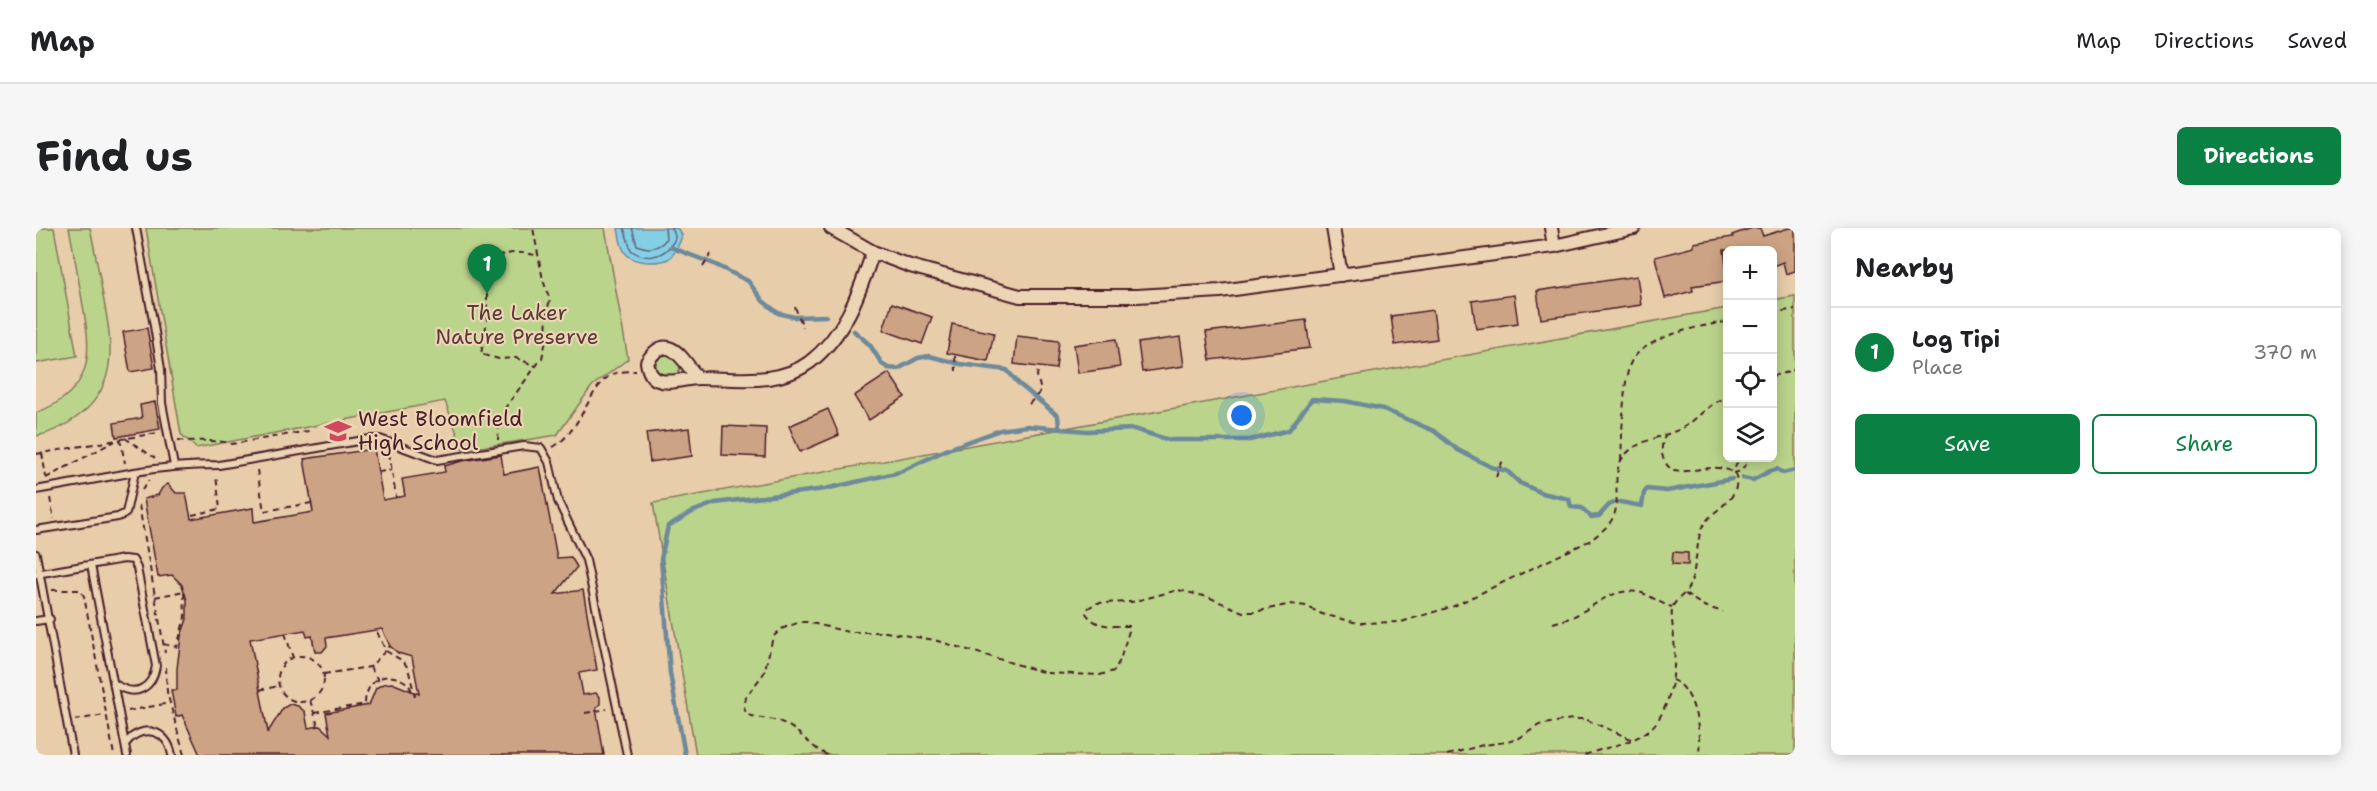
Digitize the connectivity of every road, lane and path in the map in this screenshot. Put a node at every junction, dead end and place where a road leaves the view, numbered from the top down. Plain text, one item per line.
1 (136, 228) edge
2 (533, 228) edge
3 (831, 228) edge
4 (1333, 228) edge
5 (1551, 228) edge
6 (1634, 228) edge
7 (1554, 246) junction
8 (873, 252) junction
9 (538, 254) junction
10 (711, 254) dead end
11 (488, 261) dead end
12 (704, 267) dead end
13 (1341, 274) junction
14 (487, 294) dead end
15 (795, 307) dead end
16 (1795, 309) edge
17 (1777, 312) edge
18 (1723, 323) edge
19 (803, 327) dead end
20 (955, 356) dead end
21 (536, 366) junction
22 (1038, 369) dead end
23 (1794, 369) edge
24 (648, 370) junction
25 (956, 372) dead end
26 (1777, 375) edge
27 (698, 378) junction
28 (1795, 383) edge
29 (1723, 399) edge
30 (1029, 404) dead end
31 (309, 431) dead end
32 (1665, 436) junction
33 (125, 438) junction
34 (169, 439) junction
35 (119, 440) junction
36 (390, 448) dead end
37 (499, 449) junction
38 (146, 452) dead end
39 (545, 452) junction
40 (42, 453) junction
41 (36, 454) edge
42 (1503, 460) dead end
43 (1621, 460) junction
44 (124, 462) dead end
45 (215, 465) junction
46 (174, 466) junction
47 (256, 466) dead end
48 (44, 468) dead end
49 (158, 468) junction
50 (392, 470) junction
51 (135, 472) junction
52 (378, 472) dead end
53 (1734, 472) junction
54 (1496, 477) dead end
55 (46, 478) dead end
56 (36, 490) edge
57 (141, 493) dead end
58 (396, 497) dead end
59 (139, 501) dead end
60 (312, 503) dead end
61 (192, 515) dead end
62 (36, 530) edge
63 (36, 554) edge
64 (91, 565) junction
65 (38, 574) edge
66 (44, 592) junction
67 (1684, 594) junction
68 (155, 597) junction
69 (1672, 607) junction
70 (1723, 612) dead end
71 (50, 619) junction
72 (36, 621) edge
73 (1554, 624) dead end
74 (376, 630) dead end
75 (285, 633) dead end
76 (163, 644) junction
77 (390, 646) dead end
78 (386, 651) junction
79 (293, 658) junction
80 (370, 667) junction
81 (324, 674) junction
82 (377, 679) junction
83 (1672, 680) junction
84 (115, 684) junction
85 (381, 685) dead end
86 (279, 686) junction
87 (260, 690) dead end
88 (310, 700) junction
89 (615, 708) junction
90 (314, 713) junction
91 (585, 713) dead end
92 (318, 726) dead end
93 (1632, 740) junction
94 (126, 744) junction
95 (73, 755) edge
96 (114, 755) edge
97 (127, 755) edge
98 (172, 755) edge
99 (184, 755) edge
100 (627, 755) edge
101 (827, 755) edge
102 (1447, 755) edge
103 (1585, 755) edge
104 (1699, 755) edge

1 - 34 lane
2 - 9 path
3 - 8 street
4 - 13 street
5 - 7 street
6 - 7 street
7 - 13 street
8 - 13 street
8 - 27 street
9 - 11 path
9 - 21 path
10 - 12 path
14 - 21 path
15 - 19 path
16 - 17 path
18 - 43 path
20 - 25 path
21 - 37 path
22 - 30 path
23 - 26 path
23 - 28 path
24 - 27 street
24 - 27 street
24 - 39 path
29 - 32 path
31 - 34 path
32 - 43 path
32 - 53 path
33 - 34 path
33 - 35 path
33 - 38 path
34 - 46 lane
35 - 40 path
35 - 44 path
35 - 55 path
36 - 50 path
37 - 39 lane
37 - 45 lane
39 - 89 lane
40 - 41 path
40 - 48 path
42 - 54 path
43 - 101 path
45 - 46 lane
45 - 61 path
46 - 49 lane
47 - 60 path
49 - 51 lane
49 - 57 path
50 - 52 path
50 - 58 path
51 - 56 lane
51 - 62 lane
53 - 53 path
53 - 67 path
59 - 68 path
63 - 65 lane
64 - 65 lane
64 - 84 lane
64 - 84 lane
65 - 66 lane
66 - 71 lane
66 - 96 path
67 - 69 path
67 - 70 path
68 - 76 path
68 - 76 path
69 - 73 path
69 - 83 path
71 - 72 lane
71 - 95 lane
74 - 78 path
75 - 79 path
76 - 99 path
77 - 78 path
78 - 80 path
78 - 82 path
79 - 81 path
79 - 86 path
80 - 81 path
80 - 82 path
81 - 88 path
82 - 85 path
82 - 90 path
83 - 93 path
83 - 104 path
84 - 94 lane
86 - 87 path
86 - 88 path
88 - 90 path
89 - 91 path
89 - 100 lane
90 - 92 path
93 - 102 path
93 - 103 path
94 - 97 lane
94 - 98 lane

